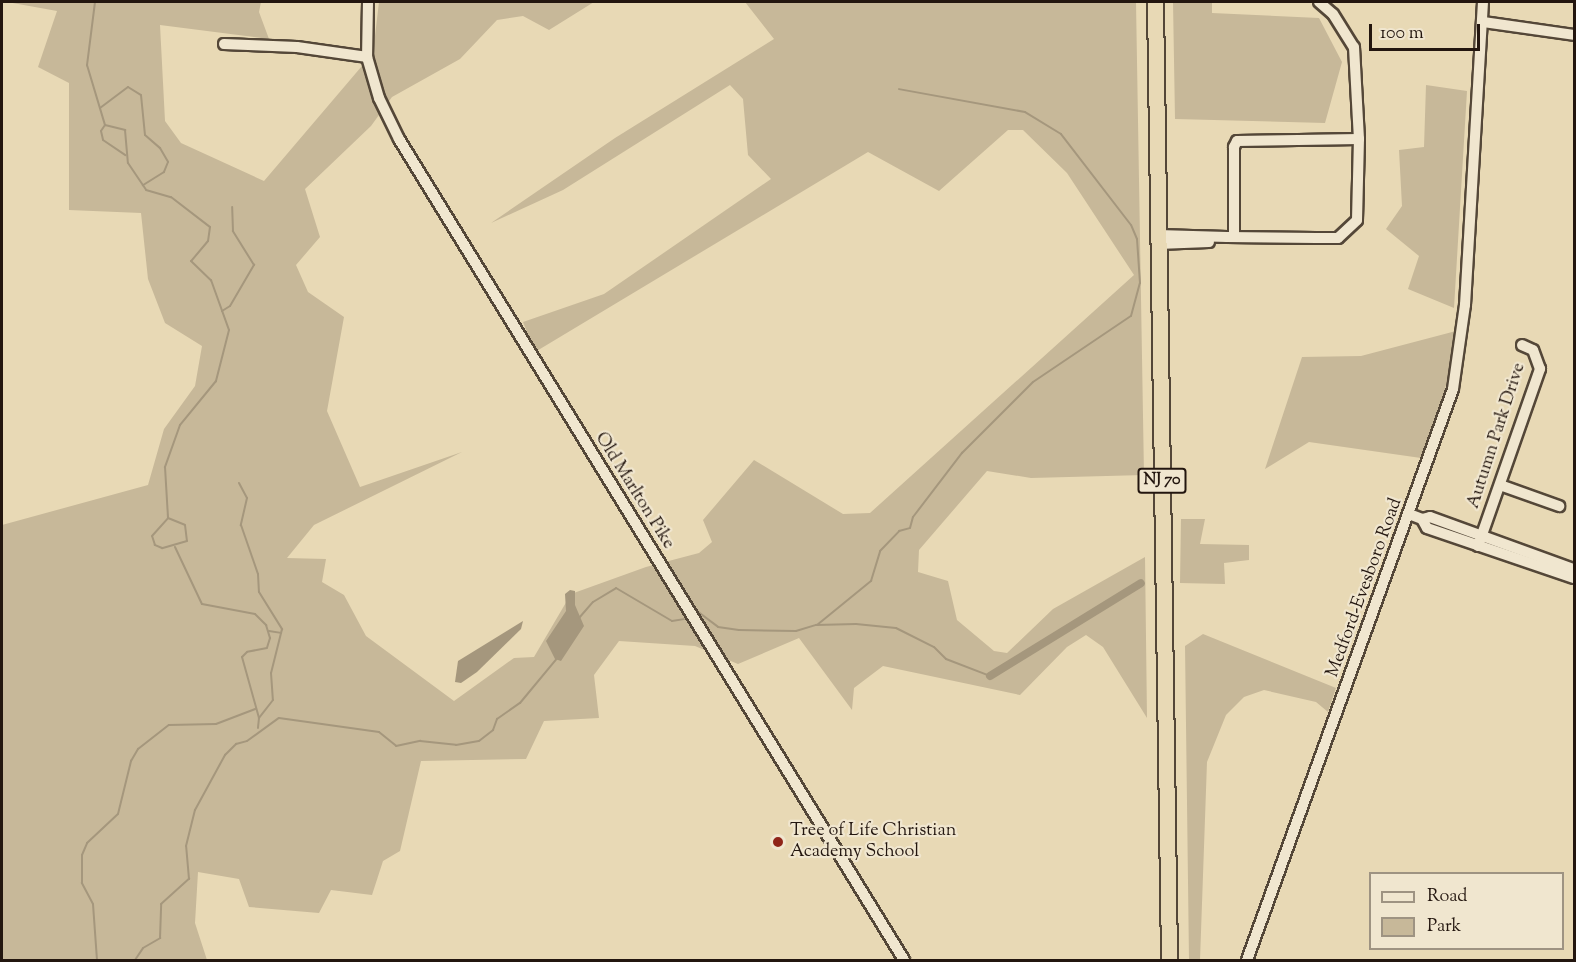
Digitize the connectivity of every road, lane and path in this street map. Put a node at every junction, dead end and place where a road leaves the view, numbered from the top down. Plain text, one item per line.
1 (368, 2) edge
2 (1155, 2) edge
3 (1319, 2) edge
4 (1483, 2) edge
5 (1482, 22) junction
6 (1575, 35) edge
7 (224, 44) dead end
8 (368, 57) junction
9 (1359, 139) junction
10 (1231, 237) junction
11 (1158, 239) junction
12 (1521, 345) dead end
13 (1500, 485) junction
14 (1559, 506) dead end
15 (1409, 514) junction
16 (1480, 541) junction
17 (1575, 569) edge
18 (1575, 578) edge
19 (904, 960) edge
20 (1169, 960) edge
21 (1247, 960) edge

1 - 8 street, Old Marlton Pike
2 - 11 highway, NJ 70
3 - 9 street
4 - 5 street, Medford-Evesboro Road
5 - 6 street
5 - 15 street, Medford-Evesboro Road
7 - 8 street
8 - 19 street, Old Marlton Pike
9 - 10 street
9 - 10 street
10 - 11 street
11 - 20 highway, NJ 70
12 - 13 street, Autumn Park Drive
13 - 14 street
13 - 16 street, Autumn Park Drive
15 - 16 street
15 - 21 street, Medford-Evesboro Road
16 - 17 street
16 - 18 street

